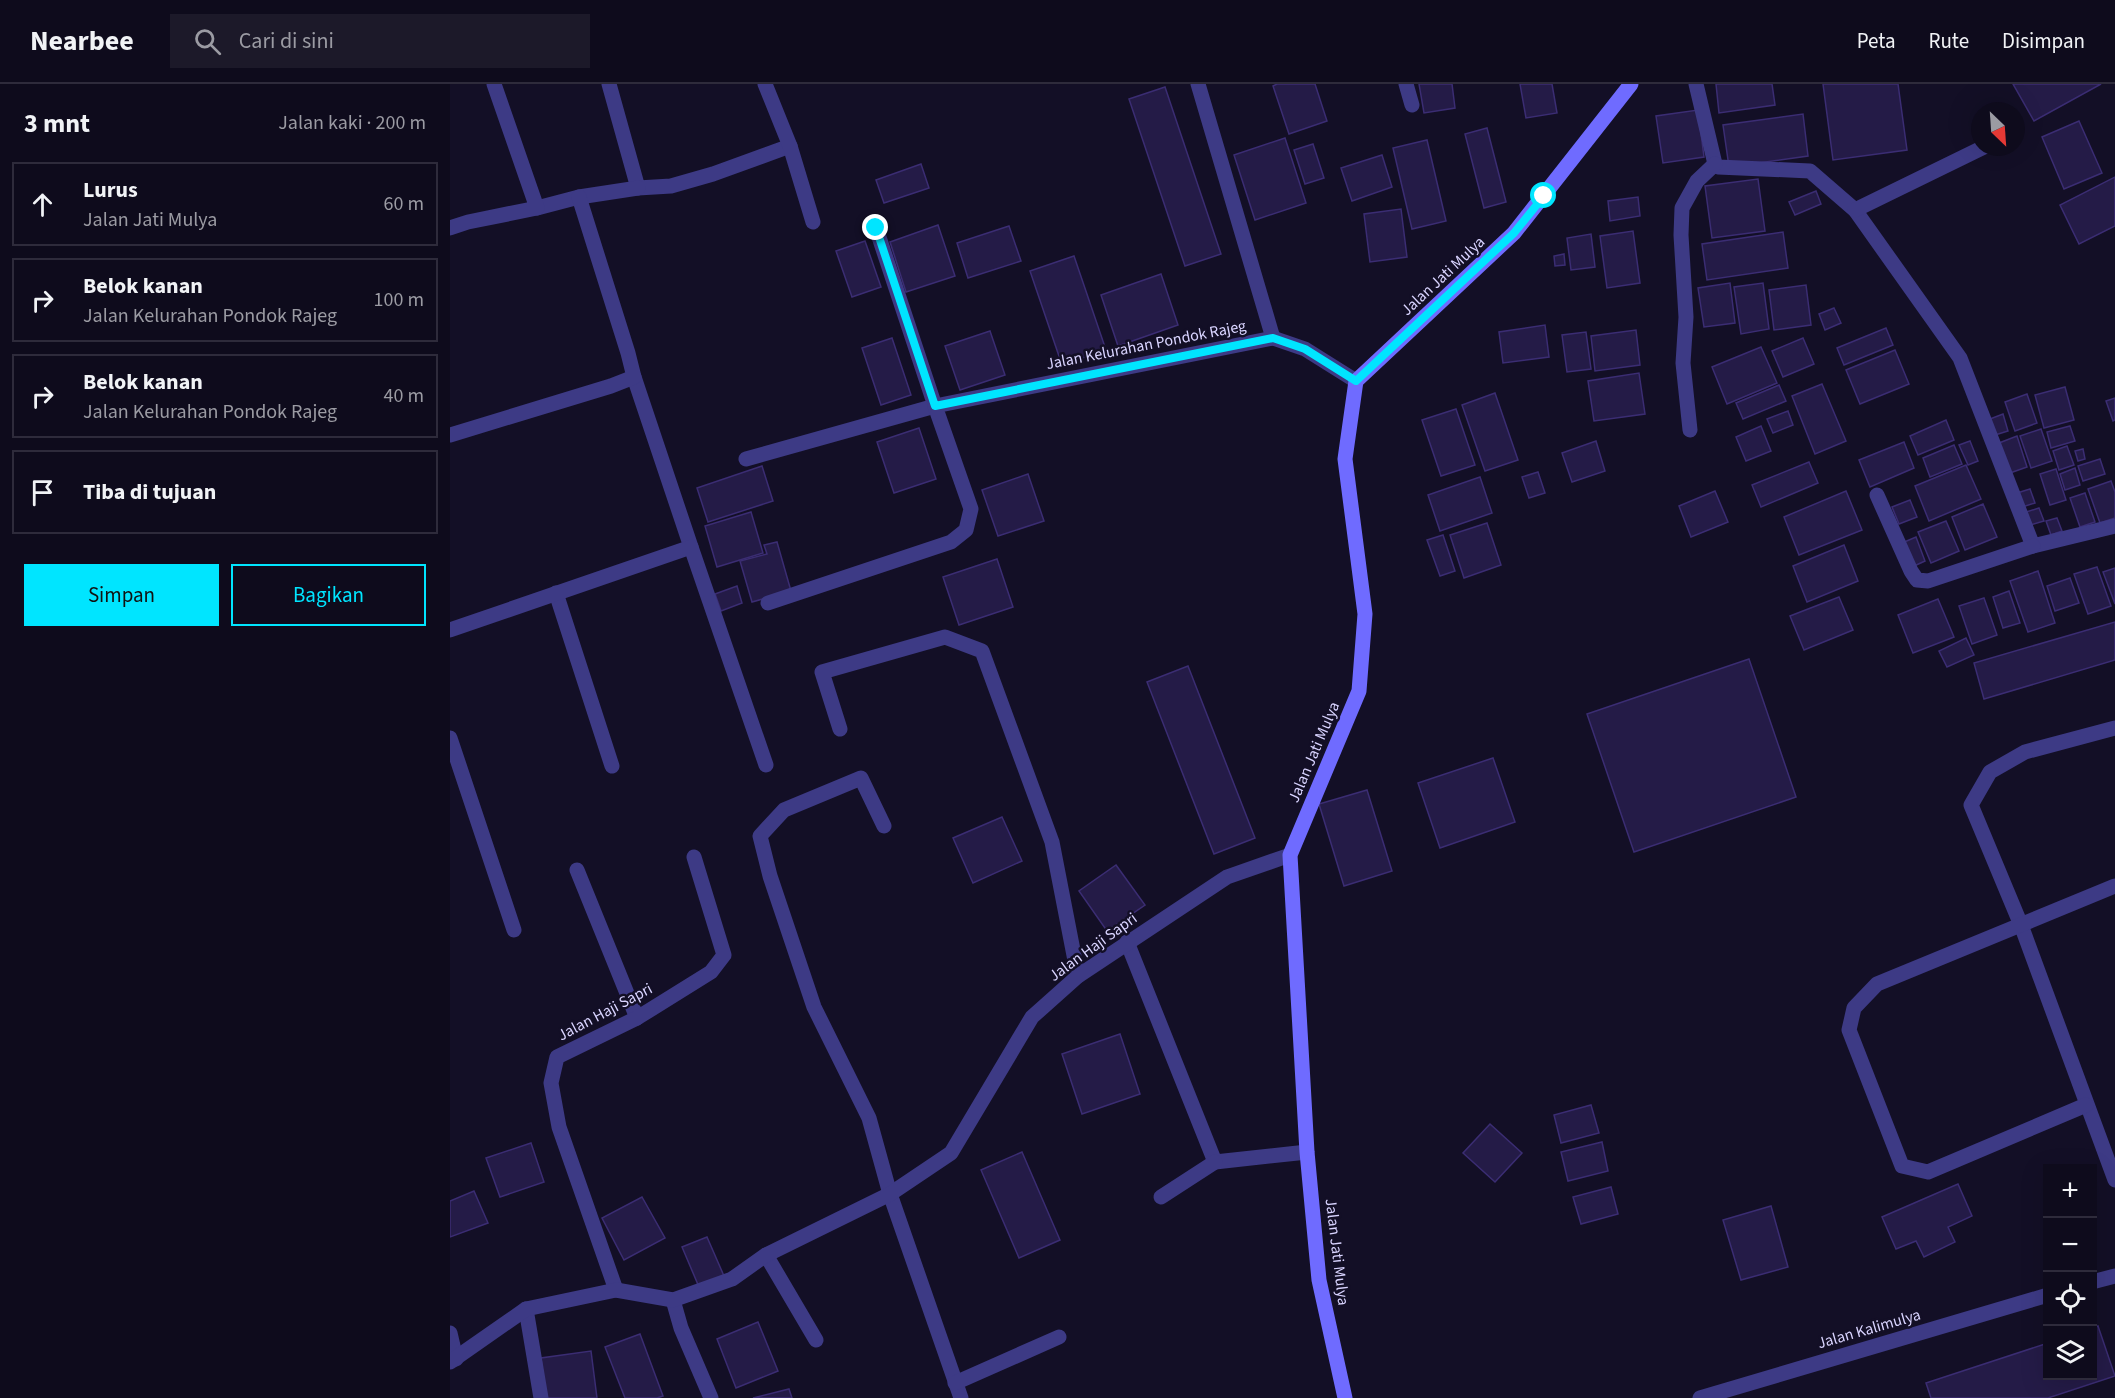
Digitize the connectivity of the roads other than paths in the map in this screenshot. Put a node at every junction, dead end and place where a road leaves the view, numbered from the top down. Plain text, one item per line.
1 (494, 84) edge
2 (609, 84) edge
3 (765, 84) edge
4 (1198, 84) edge
5 (1406, 84) edge
6 (1631, 84) edge
7 (1696, 84) edge
8 (1412, 105) dead end
9 (790, 146) junction
10 (1971, 153) edge
11 (1715, 164) junction
12 (638, 188) junction
13 (579, 197) junction
14 (537, 208) junction
15 (1855, 210) junction
16 (813, 222) dead end
17 (450, 228) edge
18 (876, 228) dead end
19 (1273, 338) junction
20 (634, 377) junction
21 (1356, 381) junction
22 (935, 406) junction
23 (1690, 430) dead end
24 (450, 435) edge
25 (746, 459) dead end
26 (1877, 495) dead end
27 (2115, 525) edge
28 (2033, 546) junction
29 (691, 547) junction
30 (556, 593) junction
31 (768, 603) dead end
32 (450, 630) edge
33 (2115, 728) edge
34 (840, 729) dead end
35 (450, 738) edge
36 (766, 765) dead end
37 (612, 766) dead end
38 (884, 826) dead end
39 (1290, 855) junction
40 (694, 857) dead end
41 (578, 870) dead end
42 (2115, 886) edge
43 (2021, 925) junction
44 (513, 930) dead end
45 (1127, 942) junction
46 (1078, 976) junction
47 (637, 1018) junction
48 (2086, 1105) junction
49 (1307, 1152) junction
50 (1215, 1162) junction
51 (2115, 1180) edge
52 (890, 1194) junction
53 (1161, 1197) dead end
54 (766, 1255) junction
55 (2115, 1276) edge
56 (2097, 1281) edge
57 (616, 1290) junction
58 (2043, 1297) edge
59 (673, 1300) junction
60 (526, 1309) junction
61 (450, 1333) edge
62 (1059, 1338) dead end
63 (816, 1340) dead end
64 (453, 1361) edge
65 (955, 1383) junction
66 (1717, 1395) edge
67 (542, 1398) edge
68 (711, 1398) edge
69 (961, 1398) edge
70 (1345, 1398) edge
71 (1700, 1398) edge

1 - 14 street
2 - 12 street
3 - 9 street
4 - 19 street
5 - 8 street
6 - 21 main road, Jalan Jati Mulya
7 - 11 street
9 - 12 street
9 - 16 street
10 - 15 street
11 - 15 street
11 - 23 street
12 - 13 street
13 - 14 street
13 - 20 street
14 - 17 street
15 - 28 street
18 - 22 street
19 - 21 street
19 - 22 street, Jalan Kelurahan Pondok Rajeg
20 - 24 street
20 - 29 street
21 - 39 main road, Jalan Jati Mulya
22 - 25 street, Jalan Kelurahan Pondok Rajeg
22 - 31 street
26 - 28 street
27 - 28 street
29 - 30 street
29 - 36 street
30 - 32 street
30 - 37 street
33 - 43 street
34 - 46 street
35 - 44 street
38 - 52 street
39 - 45 street, Jalan Haji Sapri
39 - 49 main road, Jalan Jati Mulya
40 - 47 street, Jalan Haji Sapri
41 - 47 street
42 - 43 street
43 - 48 street
43 - 48 street
45 - 46 street, Jalan Haji Sapri
45 - 50 street
46 - 52 street, Jalan Haji Sapri
47 - 57 street, Jalan Haji Sapri
48 - 51 street
49 - 50 street
49 - 70 main road, Jalan Jati Mulya
50 - 53 street
52 - 54 street, Jalan Haji Sapri
52 - 65 street
54 - 59 street, Jalan Haji Sapri
54 - 63 street
55 - 56 street
57 - 59 street, Jalan Haji Sapri
57 - 60 street, Jalan Haji Sapri
58 - 66 street, Jalan Kalimulya
59 - 68 street
60 - 64 street, Jalan Haji Sapri
60 - 67 street
61 - 64 street
62 - 65 street
65 - 69 street
66 - 71 street, Jalan Kalimulya

